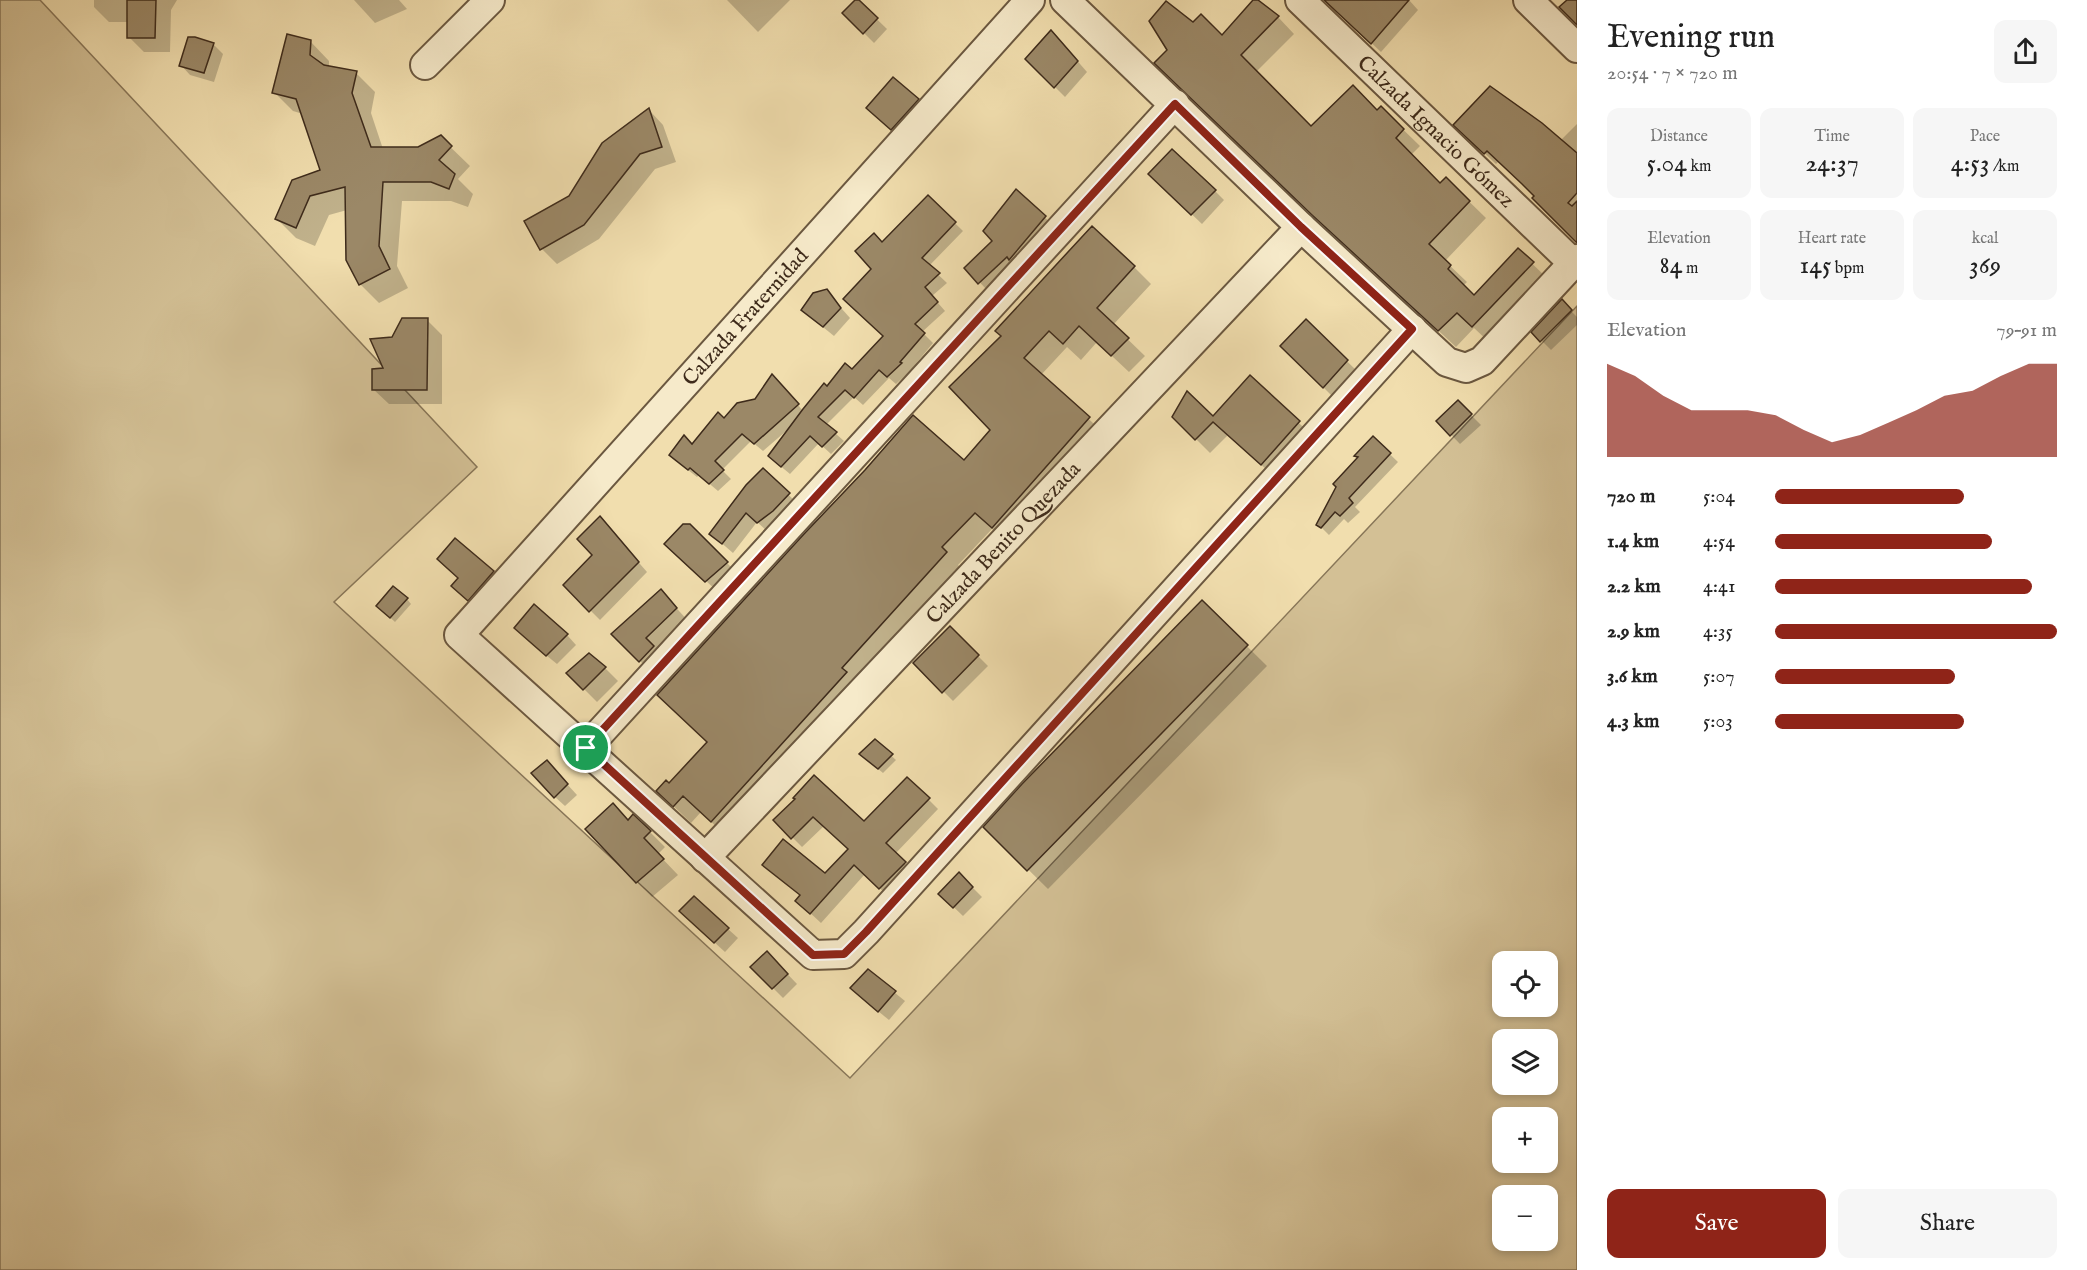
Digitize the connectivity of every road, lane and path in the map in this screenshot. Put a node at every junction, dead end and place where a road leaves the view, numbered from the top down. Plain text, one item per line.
1 (490, 0) edge
2 (1030, 0) edge
3 (1065, 0) edge
4 (1300, 0) edge
5 (1528, 0) edge
6 (1577, 48) edge
7 (425, 65) dead end
8 (1175, 104) junction
9 (1301, 227) junction
10 (1575, 261) edge
11 (1412, 329) junction
12 (586, 748) junction
13 (705, 858) junction

1 - 7 street
2 - 12 street, Calzada Fraternidad
3 - 8 street
4 - 10 street, Calzada Ignacio Gómez
5 - 6 street
8 - 9 street
8 - 12 street
9 - 11 street
9 - 13 street, Calzada Benito Quezada
10 - 11 street
11 - 13 street
12 - 13 street

